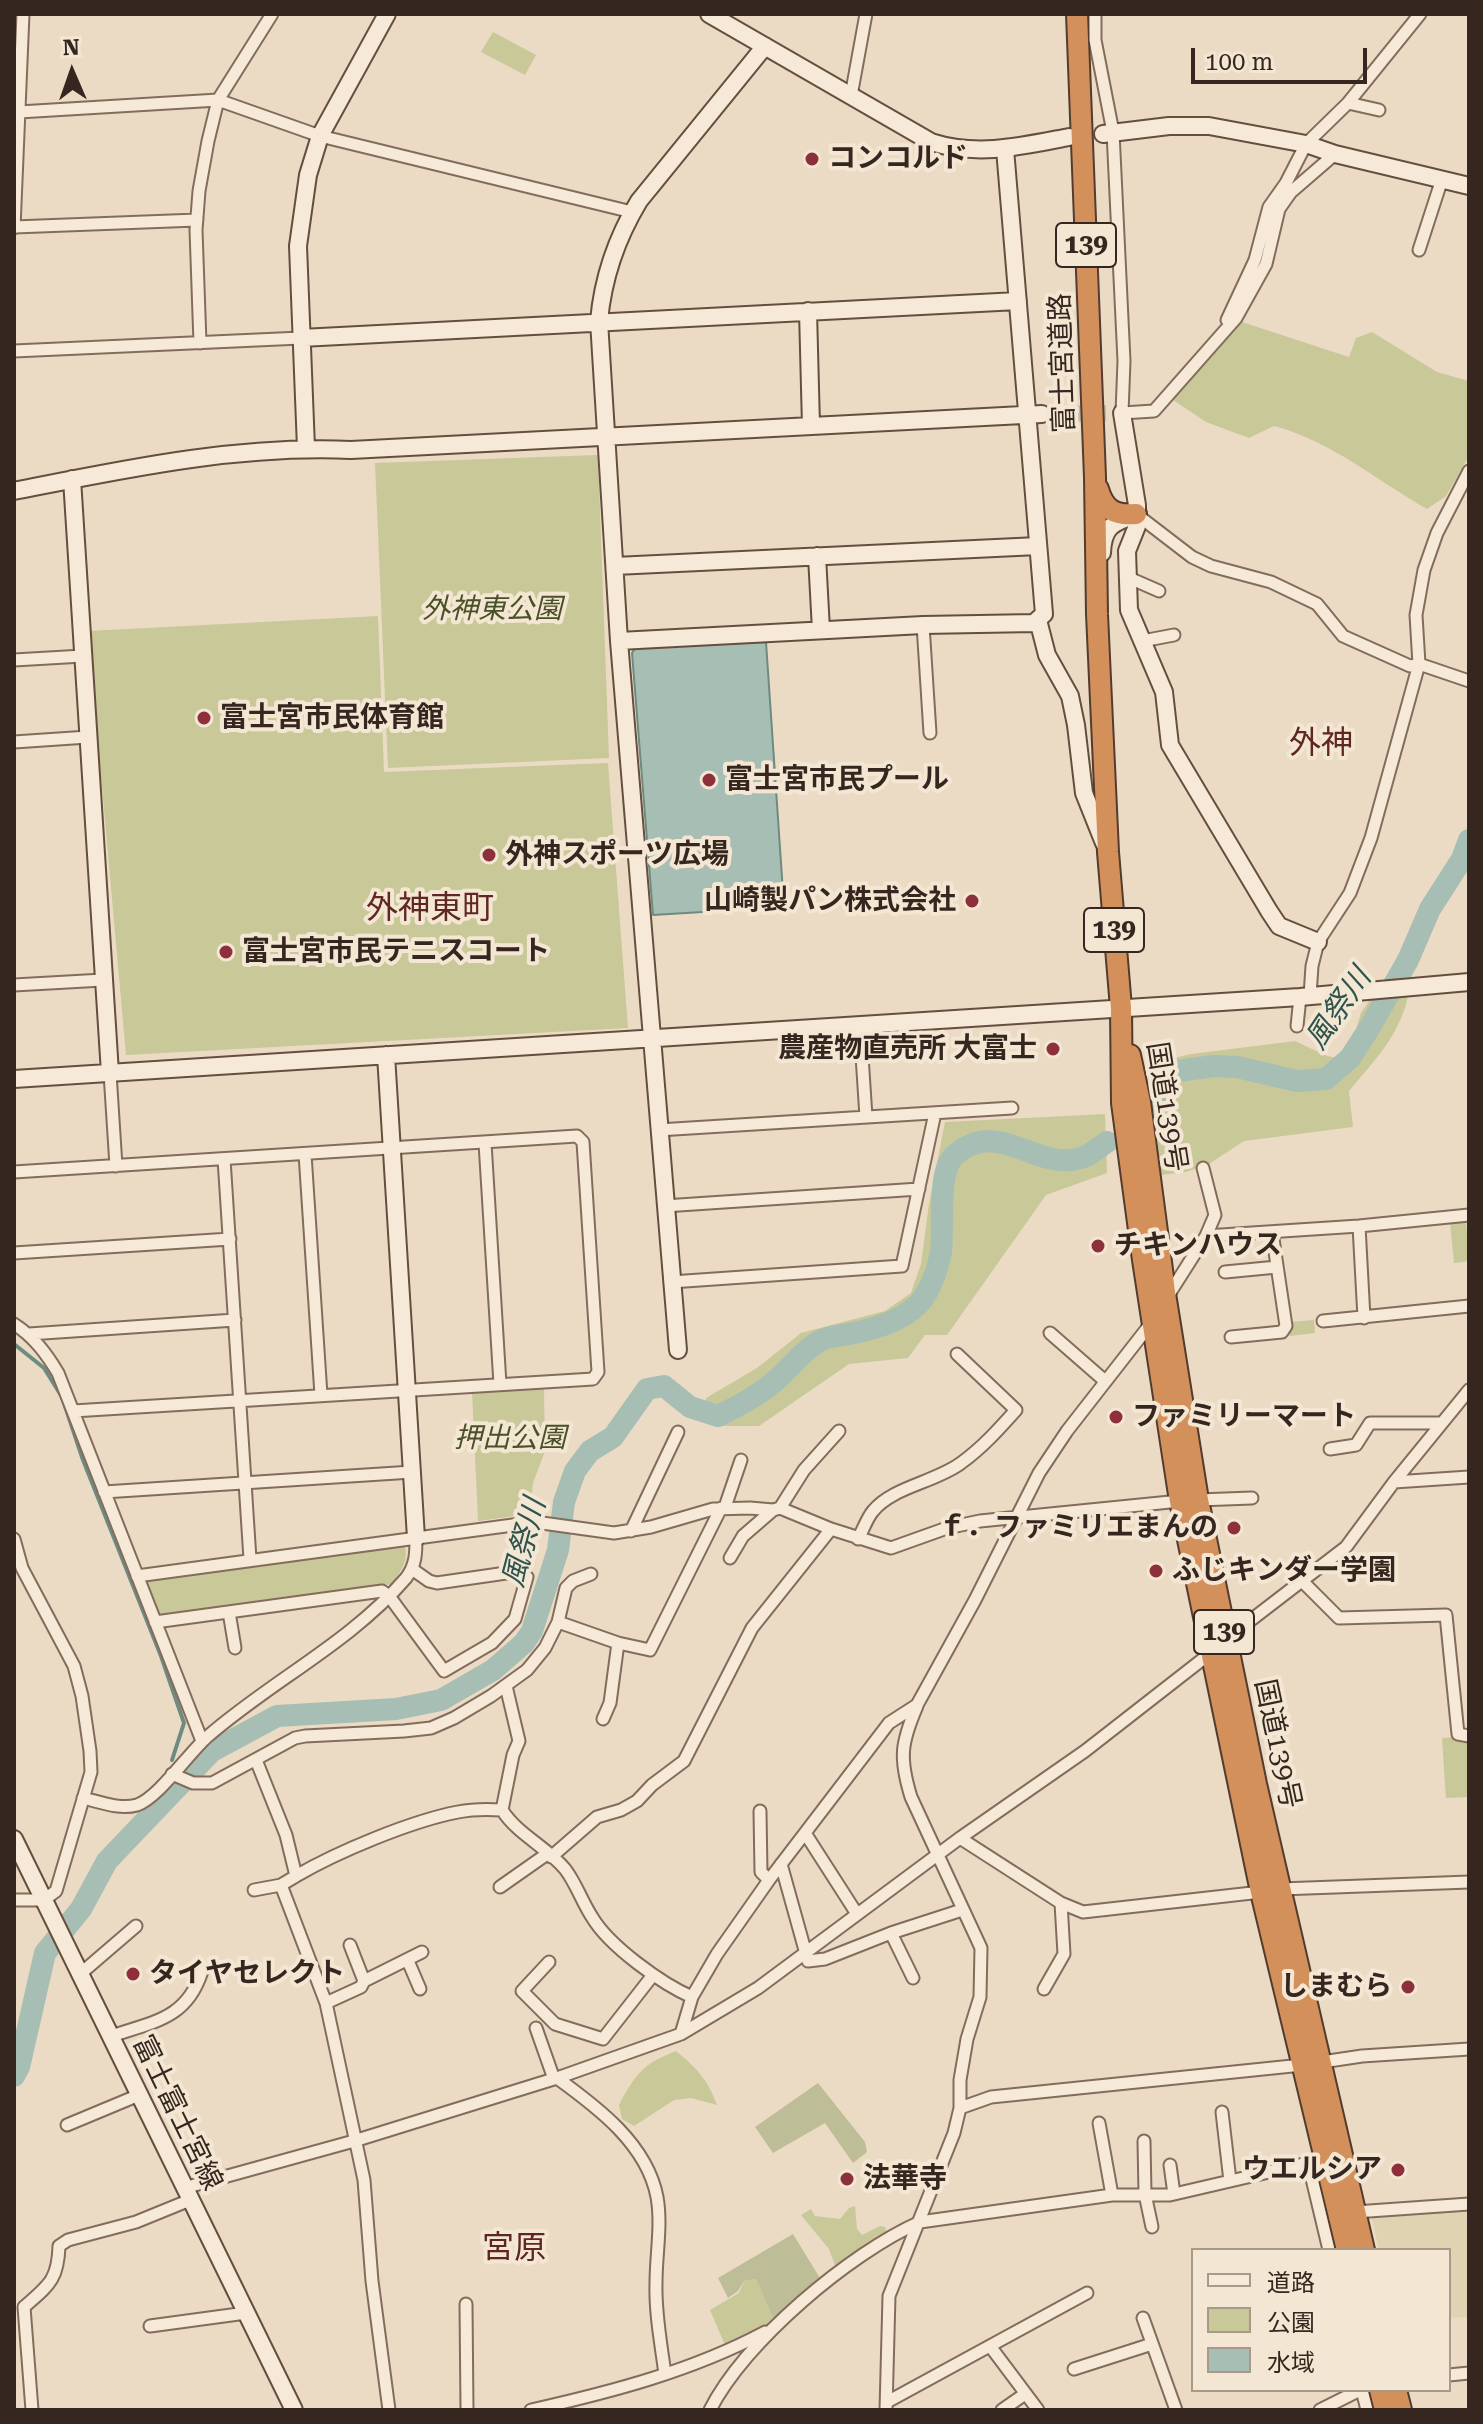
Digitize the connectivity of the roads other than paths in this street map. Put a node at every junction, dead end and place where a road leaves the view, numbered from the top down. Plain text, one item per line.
1 (23, 14) edge
2 (272, 14) edge
3 (387, 14) edge
4 (709, 14) edge
5 (866, 14) edge
6 (1077, 14) edge
7 (1095, 14) edge
8 (1420, 14) edge
9 (765, 46) junction
10 (851, 96) junction
11 (218, 100) junction
12 (1348, 103) junction
13 (1379, 110) dead end
14 (19, 112) junction
15 (1108, 133) junction
16 (320, 136) junction
17 (1069, 137) dead end
18 (1306, 144) junction
19 (1005, 149) junction
20 (1335, 154) junction
21 (1442, 179) junction
22 (1469, 186) edge
23 (632, 212) junction
24 (197, 220) junction
25 (14, 228) edge
26 (1419, 250) dead end
27 (1018, 301) junction
28 (808, 311) junction
29 (599, 321) junction
30 (1221, 335) junction
31 (301, 338) junction
32 (200, 343) junction
33 (14, 351) edge
34 (1122, 413) junction
35 (1035, 414) junction
36 (811, 426) junction
37 (606, 437) junction
38 (306, 448) junction
39 (1469, 471) edge
40 (1095, 477) junction
41 (72, 479) junction
42 (14, 491) edge
43 (1136, 514) junction
44 (1038, 546) junction
45 (817, 556) junction
46 (615, 566) junction
47 (1127, 577) junction
48 (1159, 591) dead end
49 (1097, 614) junction
50 (1038, 620) junction
51 (923, 625) junction
52 (821, 630) junction
53 (1174, 635) dead end
54 (619, 641) junction
55 (1142, 641) junction
56 (83, 656) junction
57 (14, 660) edge
58 (1419, 664) junction
59 (1469, 681) edge
60 (930, 733) dead end
61 (88, 737) junction
62 (14, 742) edge
63 (1108, 852) junction
64 (1318, 942) junction
65 (103, 980) junction
66 (1469, 982) edge
67 (14, 985) edge
68 (1305, 997) junction
69 (1121, 1008) junction
70 (860, 1025) junction
71 (1297, 1026) dead end
72 (650, 1039) junction
73 (386, 1055) junction
74 (110, 1073) junction
75 (14, 1079) edge
76 (1012, 1108) dead end
77 (935, 1113) junction
78 (866, 1117) junction
79 (658, 1130) junction
80 (485, 1143) junction
81 (392, 1148) junction
82 (305, 1154) junction
83 (224, 1159) junction
84 (116, 1166) junction
85 (1203, 1168) dead end
86 (14, 1172) edge
87 (919, 1189) junction
88 (664, 1206) junction
89 (1469, 1215) edge
90 (1359, 1226) junction
91 (1272, 1232) junction
92 (1206, 1236) junction
93 (230, 1239) junction
94 (14, 1253) edge
95 (1277, 1267) junction
96 (1225, 1272) dead end
97 (671, 1282) junction
98 (1166, 1300) junction
99 (1469, 1306) edge
100 (1364, 1318) junction
101 (235, 1320) junction
102 (1152, 1321) junction
103 (1323, 1321) dead end
104 (14, 1324) edge
105 (1050, 1333) dead end
106 (29, 1334) junction
107 (1231, 1337) dead end
108 (678, 1350) dead end
109 (957, 1354) dead end
110 (1105, 1381) junction
111 (500, 1384) junction
112 (407, 1390) junction
113 (1469, 1390) edge
114 (321, 1395) junction
115 (240, 1401) junction
116 (73, 1411) junction
117 (1442, 1423) junction
118 (839, 1431) dead end
119 (678, 1432) dead end
120 (1330, 1449) dead end
121 (741, 1460) dead end
122 (412, 1472) junction
123 (1469, 1477) edge
124 (246, 1482) junction
125 (1394, 1482) junction
126 (104, 1492) junction
127 (1252, 1498) dead end
128 (1189, 1500) junction
129 (723, 1508) junction
130 (777, 1509) junction
131 (1016, 1515) junction
132 (831, 1529) junction
133 (631, 1531) junction
134 (416, 1538) junction
135 (14, 1539) edge
136 (858, 1539) junction
137 (730, 1558) dead end
138 (250, 1559) junction
139 (412, 1569) junction
140 (591, 1574) dead end
141 (137, 1576) junction
142 (1302, 1581) junction
143 (389, 1596) junction
144 (229, 1612) junction
145 (155, 1622) junction
146 (558, 1622) junction
147 (618, 1643) junction
148 (1219, 1646) junction
149 (235, 1648) dead end
150 (506, 1686) junction
151 (917, 1705) junction
152 (603, 1719) dead end
153 (1469, 1736) edge
154 (202, 1741) junction
155 (256, 1760) junction
156 (173, 1774) junction
157 (83, 1798) junction
158 (502, 1810) junction
159 (760, 1811) dead end
160 (805, 1833) junction
161 (960, 1838) junction
162 (14, 1839) edge
163 (937, 1855) junction
164 (549, 1856) junction
165 (781, 1864) junction
166 (296, 1876) junction
167 (769, 1880) junction
168 (1469, 1882) edge
169 (281, 1885) junction
170 (500, 1887) dead end
171 (254, 1890) dead end
172 (1271, 1891) junction
173 (14, 1900) edge
174 (44, 1900) junction
175 (1061, 1903) junction
176 (962, 1910) junction
177 (857, 1914) junction
178 (136, 1926) dead end
179 (891, 1933) junction
180 (350, 1945) dead end
181 (422, 1952) dead end
182 (806, 1952) junction
183 (408, 1961) junction
184 (549, 1962) dead end
185 (202, 1971) dead end
186 (79, 1975) junction
187 (653, 1975) junction
188 (913, 1978) dead end
189 (364, 1981) junction
190 (420, 1989) dead end
191 (1044, 1989) dead end
192 (692, 1997) junction
193 (326, 2003) junction
194 (536, 2028) dead end
195 (681, 2034) junction
196 (111, 2036) junction
197 (1469, 2049) edge
198 (1311, 2064) junction
199 (555, 2078) junction
200 (139, 2095) junction
201 (960, 2108) junction
202 (1222, 2112) dead end
203 (1099, 2123) dead end
204 (67, 2125) dead end
205 (354, 2141) junction
206 (1144, 2141) dead end
207 (1316, 2161) junction
208 (1170, 2165) dead end
209 (1230, 2181) junction
210 (187, 2194) junction
211 (1145, 2194) junction
212 (1174, 2194) junction
213 (1112, 2195) junction
214 (1469, 2204) edge
215 (1355, 2212) junction
216 (920, 2222) junction
217 (1152, 2227) dead end
218 (1329, 2248) edge
219 (1346, 2248) edge
220 (1364, 2248) edge
221 (1087, 2293) dead end
222 (466, 2304) dead end
223 (246, 2313) junction
224 (1143, 2318) dead end
225 (150, 2326) dead end
226 (769, 2330) junction
227 (1152, 2344) junction
228 (990, 2346) junction
229 (1074, 2369) dead end
230 (665, 2374) junction
231 (1357, 2392) edge
232 (1025, 2394) junction
233 (887, 2406) edge
234 (32, 2410) edge
235 (294, 2410) edge
236 (389, 2410) edge
237 (467, 2410) edge
238 (531, 2410) edge
239 (710, 2410) edge
240 (1002, 2410) edge
241 (1038, 2410) edge
242 (1176, 2410) edge
243 (1320, 2410) edge

1 - 14 street
2 - 11 street
3 - 16 street
4 - 9 street
5 - 10 street
6 - 40 highway, 富士宮道路 / 139
7 - 15 street
8 - 12 street
9 - 10 street
9 - 23 street
10 - 19 street
11 - 14 street
11 - 16 street
11 - 24 street
12 - 13 street
12 - 18 street
14 - 25 street
15 - 18 street
15 - 34 street
16 - 23 street
16 - 31 street
17 - 19 street
18 - 20 street
18 - 30 street
19 - 27 street
20 - 21 street
20 - 30 street
21 - 22 street
21 - 26 street
23 - 29 street
24 - 25 street
24 - 32 street
27 - 28 street
27 - 35 street
28 - 29 street
28 - 36 street
29 - 31 street
29 - 37 street
30 - 34 street
31 - 32 street
31 - 38 street
32 - 33 street
34 - 43 street
35 - 36 street
35 - 44 street
36 - 37 street
37 - 38 street
37 - 46 street
38 - 41 street
39 - 58 street
40 - 43 highway
40 - 49 highway, 富士宮道路 / 139
41 - 42 street
41 - 56 street
43 - 47 street
43 - 49 street
43 - 58 street
44 - 45 street
44 - 50 street
45 - 46 street
45 - 52 street
46 - 54 street
47 - 48 street
47 - 55 street
49 - 63 highway, 国道139号 / 139
50 - 51 street
50 - 63 street
51 - 52 street
51 - 60 street
52 - 54 street
53 - 55 street
54 - 72 street
55 - 64 street
56 - 57 street
56 - 61 street
58 - 59 street
58 - 64 street
61 - 62 street
61 - 65 street
63 - 69 highway, 国道139号 / 139
64 - 68 street
65 - 67 street
65 - 74 street
66 - 68 street
68 - 69 street
68 - 71 street
69 - 70 street
69 - 98 highway, 国道139号 / 139
69 - 102 highway, 国道139号 / 139
70 - 72 street
70 - 78 street
72 - 73 street
72 - 79 street
73 - 74 street
73 - 81 street
74 - 75 street
74 - 84 street
76 - 77 street
77 - 78 street
77 - 87 street
78 - 79 street
79 - 88 street
80 - 81 street
80 - 111 street
80 - 111 street
81 - 82 street
81 - 112 street
82 - 83 street
82 - 114 street
83 - 84 street
83 - 93 street
84 - 86 street
85 - 92 street
87 - 88 street
87 - 97 street
88 - 97 street
89 - 90 street
90 - 91 street
90 - 100 street
91 - 92 street
91 - 95 street
92 - 98 street
93 - 94 street
93 - 101 street
95 - 96 street
95 - 107 street
97 - 108 street
98 - 128 highway, 国道139号 / 139
99 - 100 street
100 - 103 street
101 - 106 street
101 - 115 street
102 - 110 street
102 - 128 highway, 国道139号 / 139
104 - 106 street
105 - 110 street
106 - 116 street
109 - 136 street
110 - 131 street
111 - 112 street
112 - 114 street
112 - 122 street
113 - 117 street
114 - 115 street
115 - 116 street
115 - 124 street
116 - 126 street
117 - 120 street
117 - 125 street
118 - 130 street
119 - 133 street
121 - 129 street
122 - 124 street
122 - 134 street
123 - 125 street
124 - 126 street
124 - 138 street
125 - 142 street
126 - 141 street
127 - 128 street
128 - 131 street
128 - 148 highway, 国道139号 / 139
129 - 130 street
129 - 133 street
129 - 147 street
130 - 132 street
130 - 137 street
131 - 136 street
131 - 151 street
132 - 136 street
132 - 164 street
133 - 134 street
134 - 138 street
134 - 139 street
135 - 157 street
138 - 141 street
139 - 143 street
139 - 143 street
140 - 146 street
141 - 145 street
142 - 148 street
142 - 153 street
143 - 144 street
143 - 154 street
144 - 145 street
144 - 149 street
145 - 154 street
146 - 147 street
146 - 150 street
147 - 152 street
148 - 161 street
148 - 172 highway, 国道139号 / 139
150 - 155 street
150 - 158 street
151 - 160 street
151 - 163 street
154 - 156 street
155 - 156 street
155 - 166 street
156 - 157 street
157 - 174 street
158 - 164 street
158 - 166 street
159 - 167 street
160 - 165 street
160 - 177 street
161 - 163 street
161 - 175 street
162 - 174 street, 富士富士宮線
163 - 176 street
163 - 177 street
164 - 170 street
164 - 187 street
165 - 167 street
165 - 182 street
166 - 169 street
167 - 192 street
168 - 172 street
169 - 171 street
169 - 193 street
172 - 175 street
172 - 198 highway, 国道139号 / 139
173 - 174 street
174 - 186 street, 富士富士宮線
175 - 191 street
176 - 179 street
176 - 201 street
177 - 182 street
178 - 186 street
179 - 182 street
179 - 188 street
180 - 189 street
181 - 183 street
182 - 195 street
183 - 189 street
183 - 190 street
184 - 187 street
185 - 196 street
186 - 196 street, 富士富士宮線
187 - 192 street
189 - 193 street
192 - 195 street
193 - 205 street
194 - 199 street
195 - 199 street
196 - 200 street, 富士富士宮線
197 - 198 street
198 - 201 street
198 - 207 highway, 国道139号 / 139
198 - 215 highway, 国道139号 / 139
199 - 205 street
199 - 230 street
200 - 204 street
200 - 210 street, 富士富士宮線
201 - 216 street
202 - 209 street
203 - 213 street
205 - 210 street
205 - 236 street
206 - 211 street
207 - 209 street
207 - 218 street
207 - 219 highway, 国道139号 / 139
208 - 212 street
209 - 212 street
210 - 223 street, 富士富士宮線
210 - 234 street
211 - 212 street
211 - 213 street
211 - 217 street
213 - 216 street
214 - 215 street
215 - 220 highway, 国道139号 / 139
216 - 226 street
216 - 233 street
221 - 228 street
222 - 237 street
223 - 225 street
223 - 235 street, 富士富士宮線
224 - 227 street
226 - 230 street
226 - 239 street
227 - 229 street
227 - 242 street
228 - 232 street
228 - 233 street
230 - 238 street
231 - 243 street
232 - 240 street
232 - 241 street

